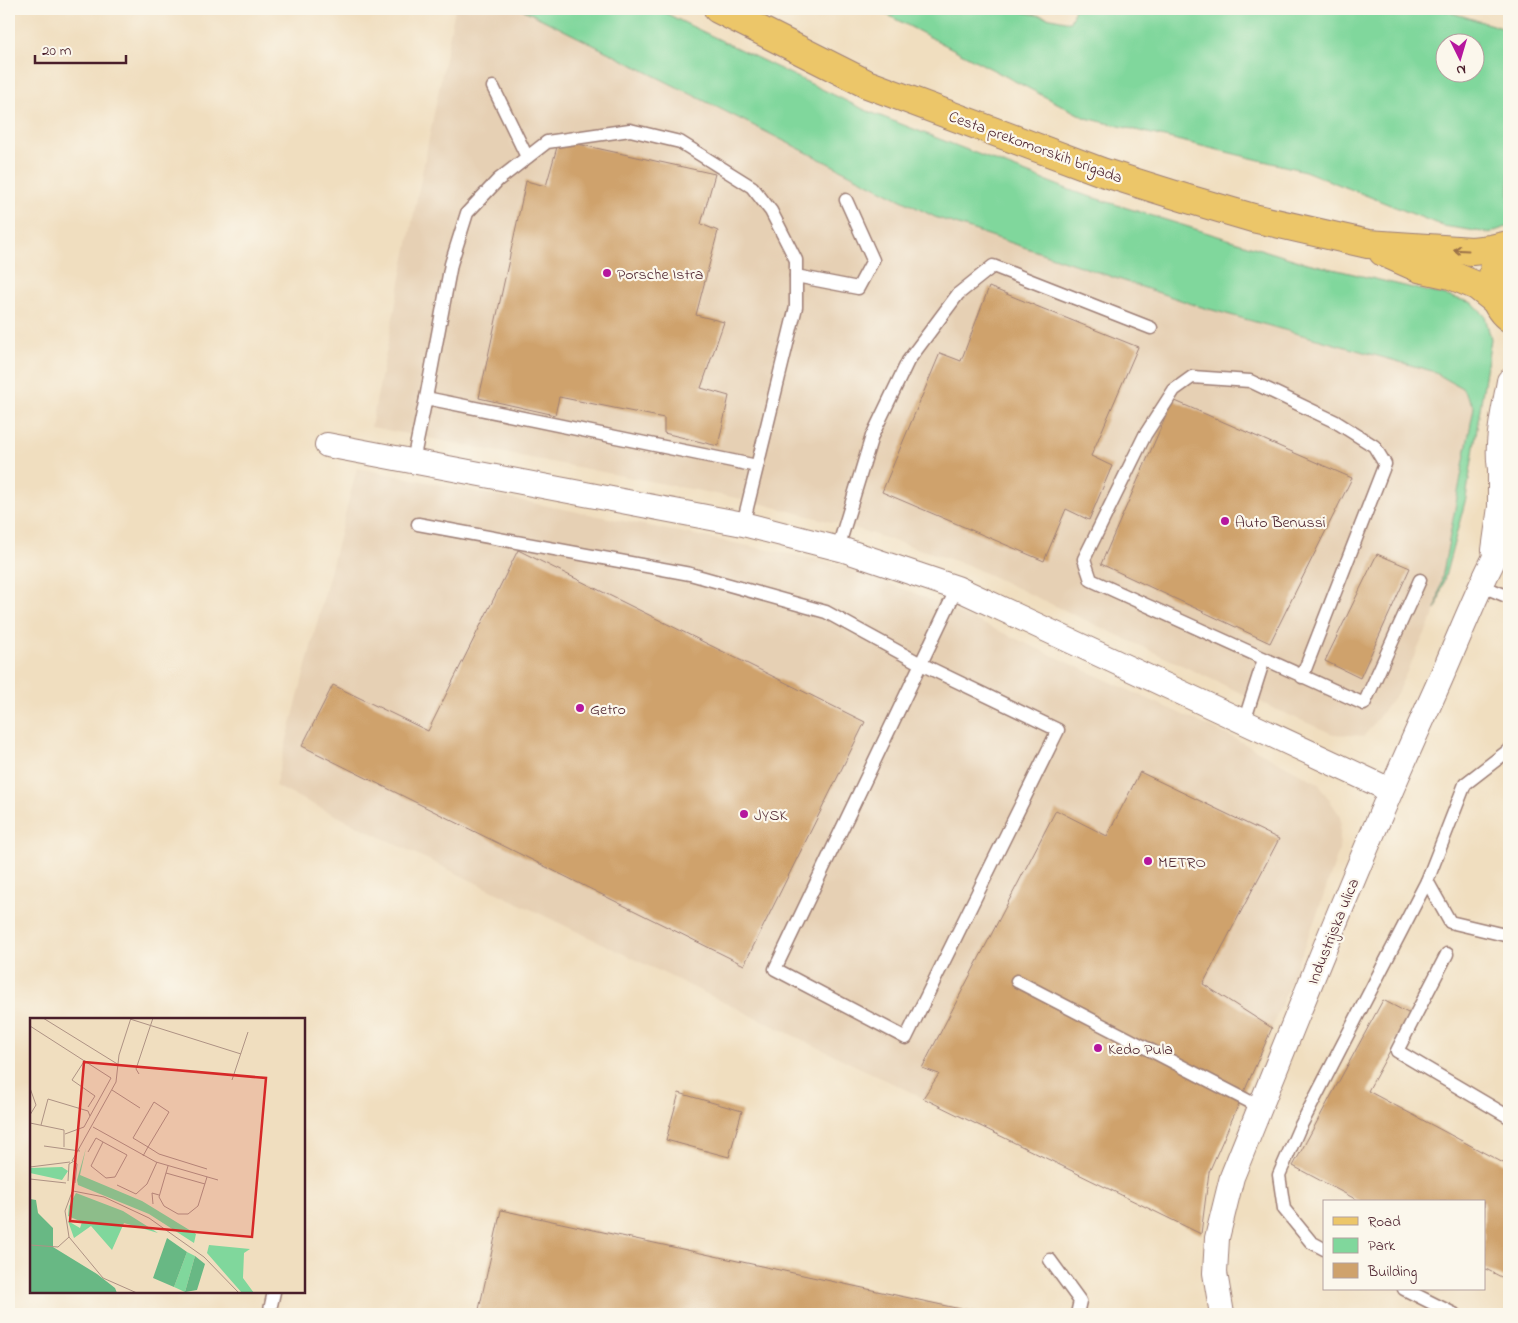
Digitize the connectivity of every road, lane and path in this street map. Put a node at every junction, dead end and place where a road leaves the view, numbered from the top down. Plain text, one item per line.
1 (718, 9) edge
2 (493, 87) dead end
3 (527, 157) junction
4 (846, 200) dead end
5 (1368, 244) junction
6 (1509, 245) edge
7 (796, 276) junction
8 (1505, 316) edge
9 (1151, 328) dead end
10 (1509, 381) edge
11 (426, 398) junction
12 (327, 445) dead end
13 (413, 461) junction
14 (758, 466) junction
15 (1505, 479) edge
16 (418, 524) dead end
17 (743, 524) junction
18 (1509, 531) edge
19 (838, 548) junction
20 (1493, 559) junction
21 (1420, 580) dead end
22 (1482, 586) junction
23 (957, 588) junction
24 (1509, 596) edge
25 (1264, 659) junction
26 (921, 664) junction
27 (1302, 677) junction
28 (1244, 722) junction
29 (1509, 750) edge
30 (1390, 790) junction
31 (1427, 882) junction
32 (1509, 936) edge
33 (1447, 954) dead end
34 (1017, 981) dead end
35 (1260, 1107) junction
36 (1509, 1117) edge
37 (1323, 1248) edge
38 (1050, 1260) dead end
39 (1406, 1290) edge
40 (274, 1293) edge
41 (269, 1314) edge
42 (1077, 1314) edge
43 (1222, 1314) edge
44 (1454, 1314) edge

1 - 5 main road, Cesta prekomorskih brigada
2 - 3 lane
3 - 7 lane
3 - 11 lane
4 - 7 lane
6 -> 5 main road, Cesta prekomorskih brigada
5 - 8 main road, Cesta prekomorskih brigada
6 - 8 main road
7 - 14 lane
9 - 19 lane
10 - 15 street, Industrijska ulica
11 - 13 lane
11 - 14 lane
12 - 13 street
13 - 17 street
14 - 17 lane
15 - 20 street, Industrijska ulica
16 - 26 lane
17 - 19 street
18 - 20 street, Industrijska ulica
19 - 23 street
20 - 22 street, Industrijska ulica
21 - 27 lane
22 - 24 lane
22 - 30 street, Industrijska ulica
23 - 26 lane
23 - 28 street
25 - 27 lane
25 - 27 lane
25 - 28 lane
26 - 26 lane
28 - 30 street
29 - 31 lane
30 - 35 street, Industrijska ulica
31 - 32 lane
31 - 37 lane
33 - 36 lane
34 - 35 lane
35 - 43 street, Industrijska ulica
38 - 42 lane
39 - 44 lane
40 - 41 lane

